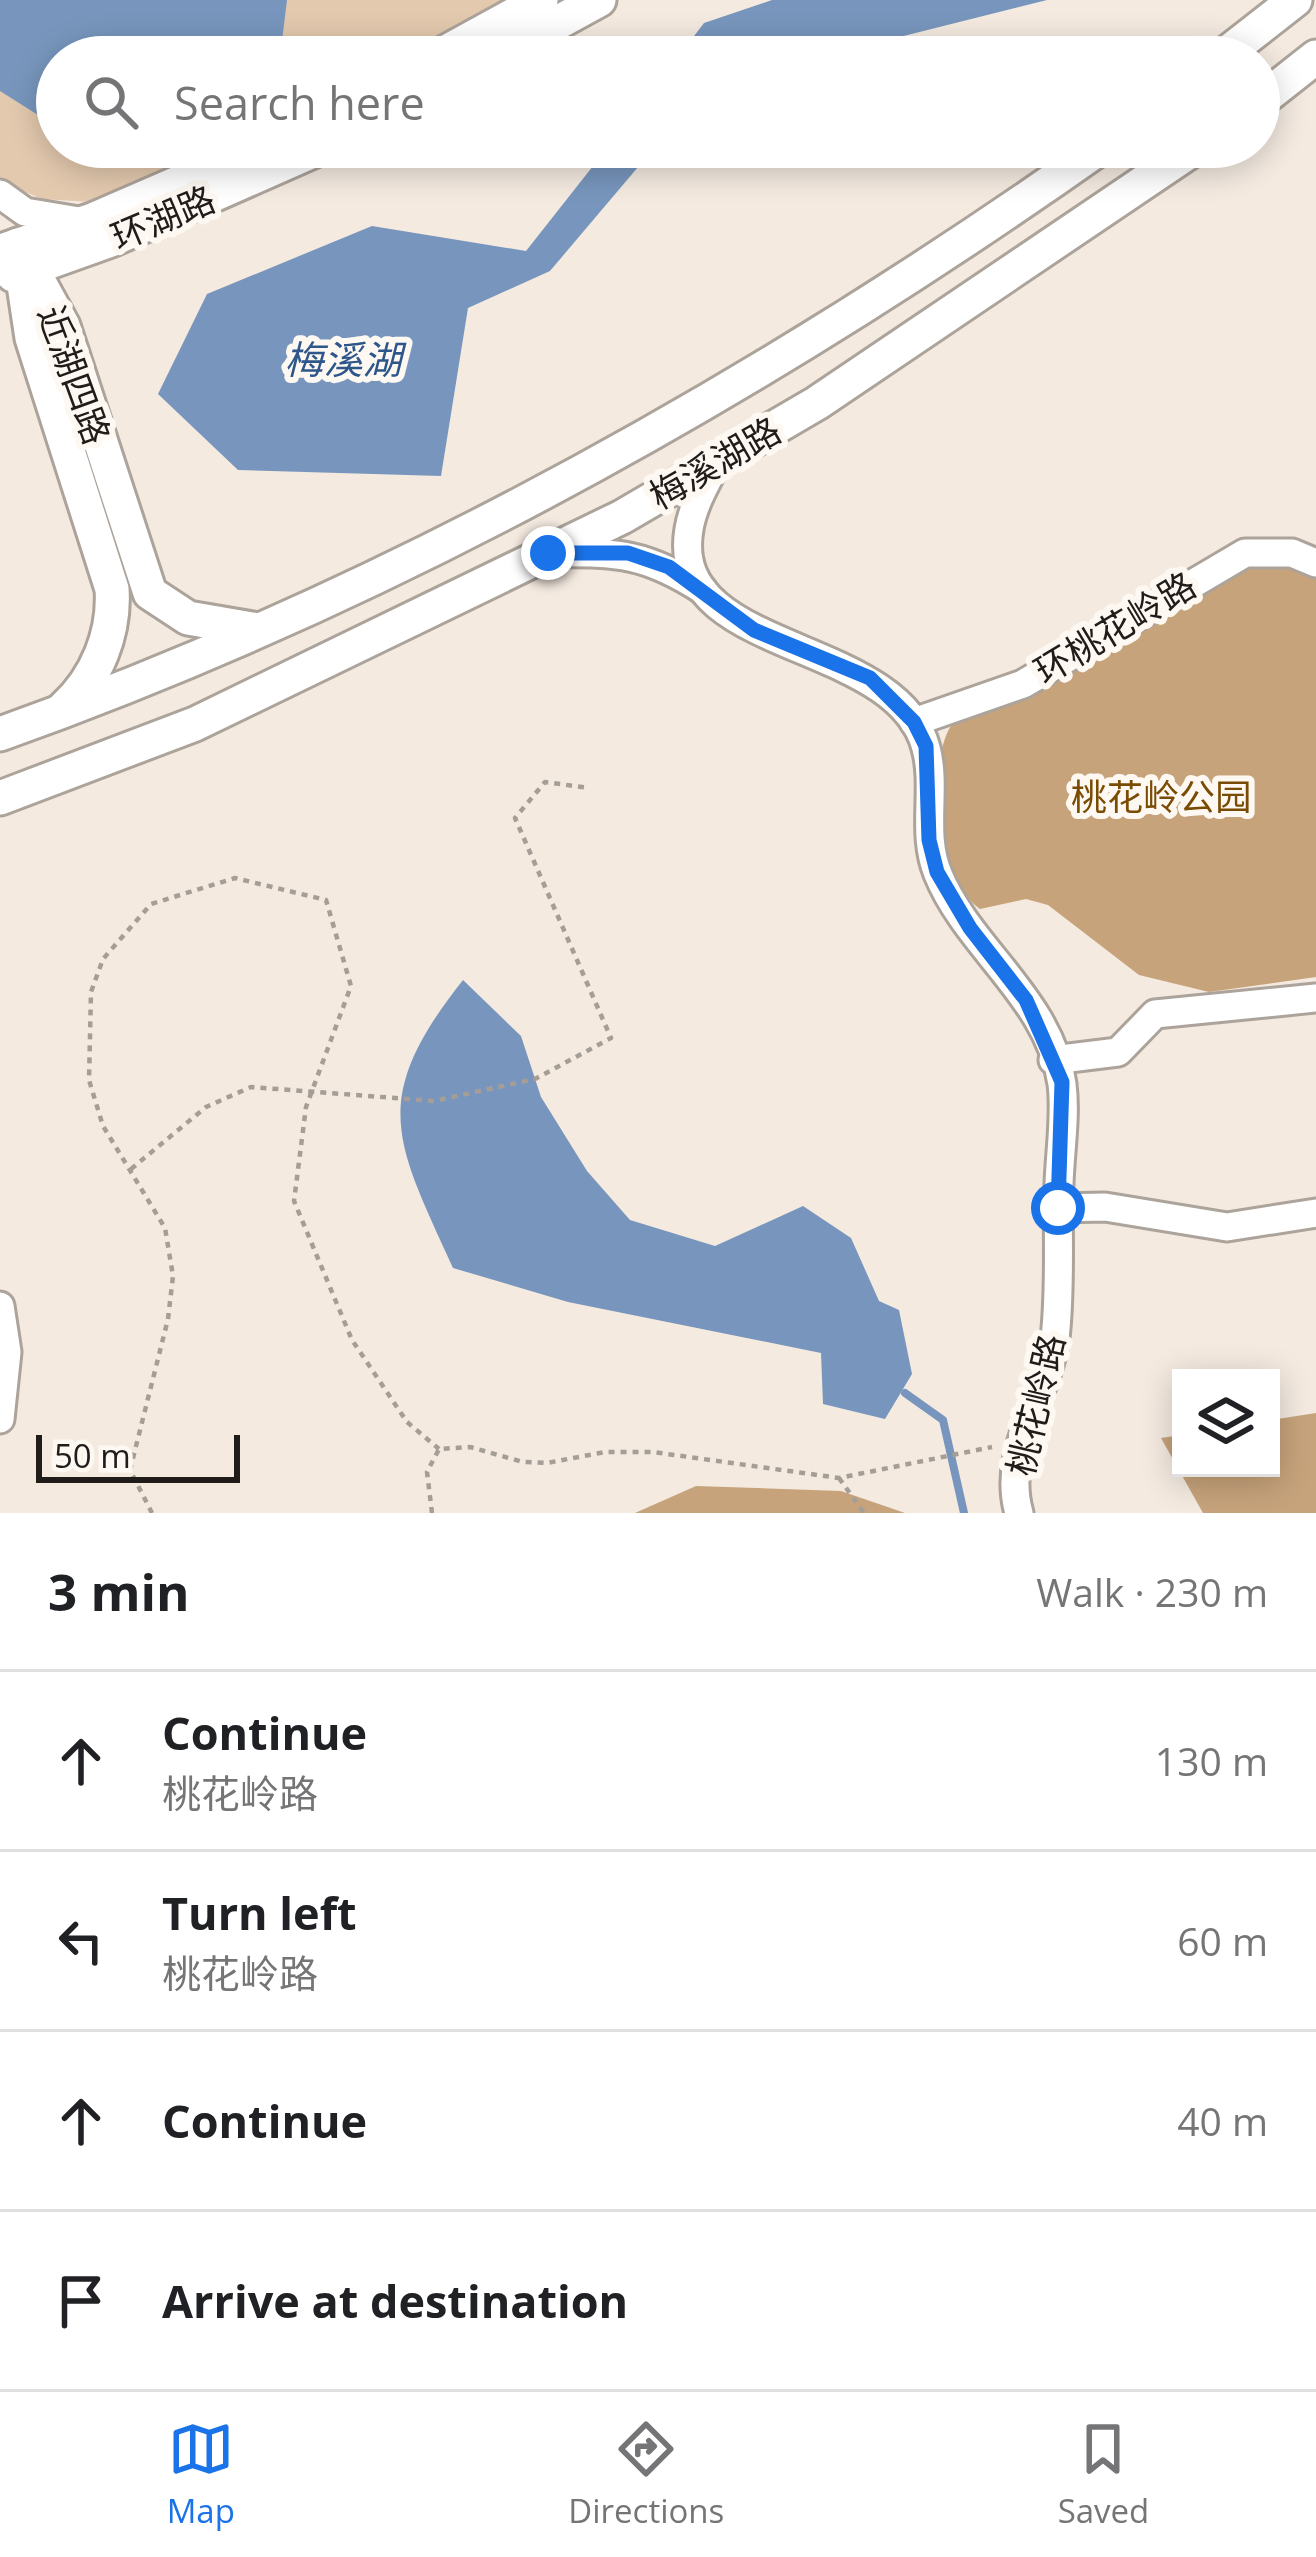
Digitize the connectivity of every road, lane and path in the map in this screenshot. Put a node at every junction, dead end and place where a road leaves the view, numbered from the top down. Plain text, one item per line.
1 (542, 0) edge
2 (599, 0) edge
3 (1295, 0) edge
4 (476, 36) edge
5 (533, 36) edge
6 (1249, 36) edge
7 (1316, 57) edge
8 (1280, 85) edge
9 (220, 168) edge
10 (267, 168) edge
11 (1070, 168) edge
12 (1165, 168) edge
13 (0, 194) edge
14 (0, 206) edge
15 (103, 230) junction
16 (14, 263) edge
17 (0, 308) edge
18 (48, 332) junction
19 (716, 462) junction
20 (548, 553) junction
21 (1316, 563) edge
22 (707, 592) junction
23 (262, 631) junction
24 (58, 713) junction
25 (914, 722) junction
26 (0, 734) edge
27 (590, 788) dead end
28 (0, 798) edge
29 (1316, 998) edge
30 (1053, 1060) junction
31 (312, 1089) junction
32 (131, 1168) junction
33 (1058, 1208) junction
34 (1316, 1213) edge
35 (0, 1306) edge
36 (0, 1419) edge
37 (439, 1449) junction
38 (968, 1453) dead end
39 (839, 1478) junction
40 (152, 1513) edge
41 (432, 1513) edge
42 (863, 1513) edge
43 (1019, 1513) edge

1 - 4 main road
2 - 5 main road
3 - 6 main road
7 - 8 main road
9 - 15 main road, 环湖路
10 - 15 main road, 环湖路
11 - 23 main road, 梅溪湖路
12 - 19 main road, 梅溪湖路
13 - 15 street
14 - 16 street
15 - 16 main road, 环湖路
15 - 18 main road
16 - 18 main road, 近湖四路
17 - 18 main road
18 - 23 main road, 近湖四路
18 - 24 main road, 近湖四路
19 - 20 main road, 梅溪湖路
19 - 22 street
20 - 22 street
20 - 28 main road, 梅溪湖路
21 - 25 street, 环桃花岭路
22 - 25 street
23 - 24 main road, 梅溪湖路
24 - 26 main road, 梅溪湖路
25 - 30 street, 桃花岭路
27 - 31 path
29 - 30 street
30 - 33 street, 桃花岭路
31 - 32 path
31 - 32 path
31 - 37 path
32 - 40 path
33 - 34 street
33 - 43 street, 桃花岭路
35 - 36 street
37 - 39 path
37 - 41 path
38 - 39 path
39 - 42 path

